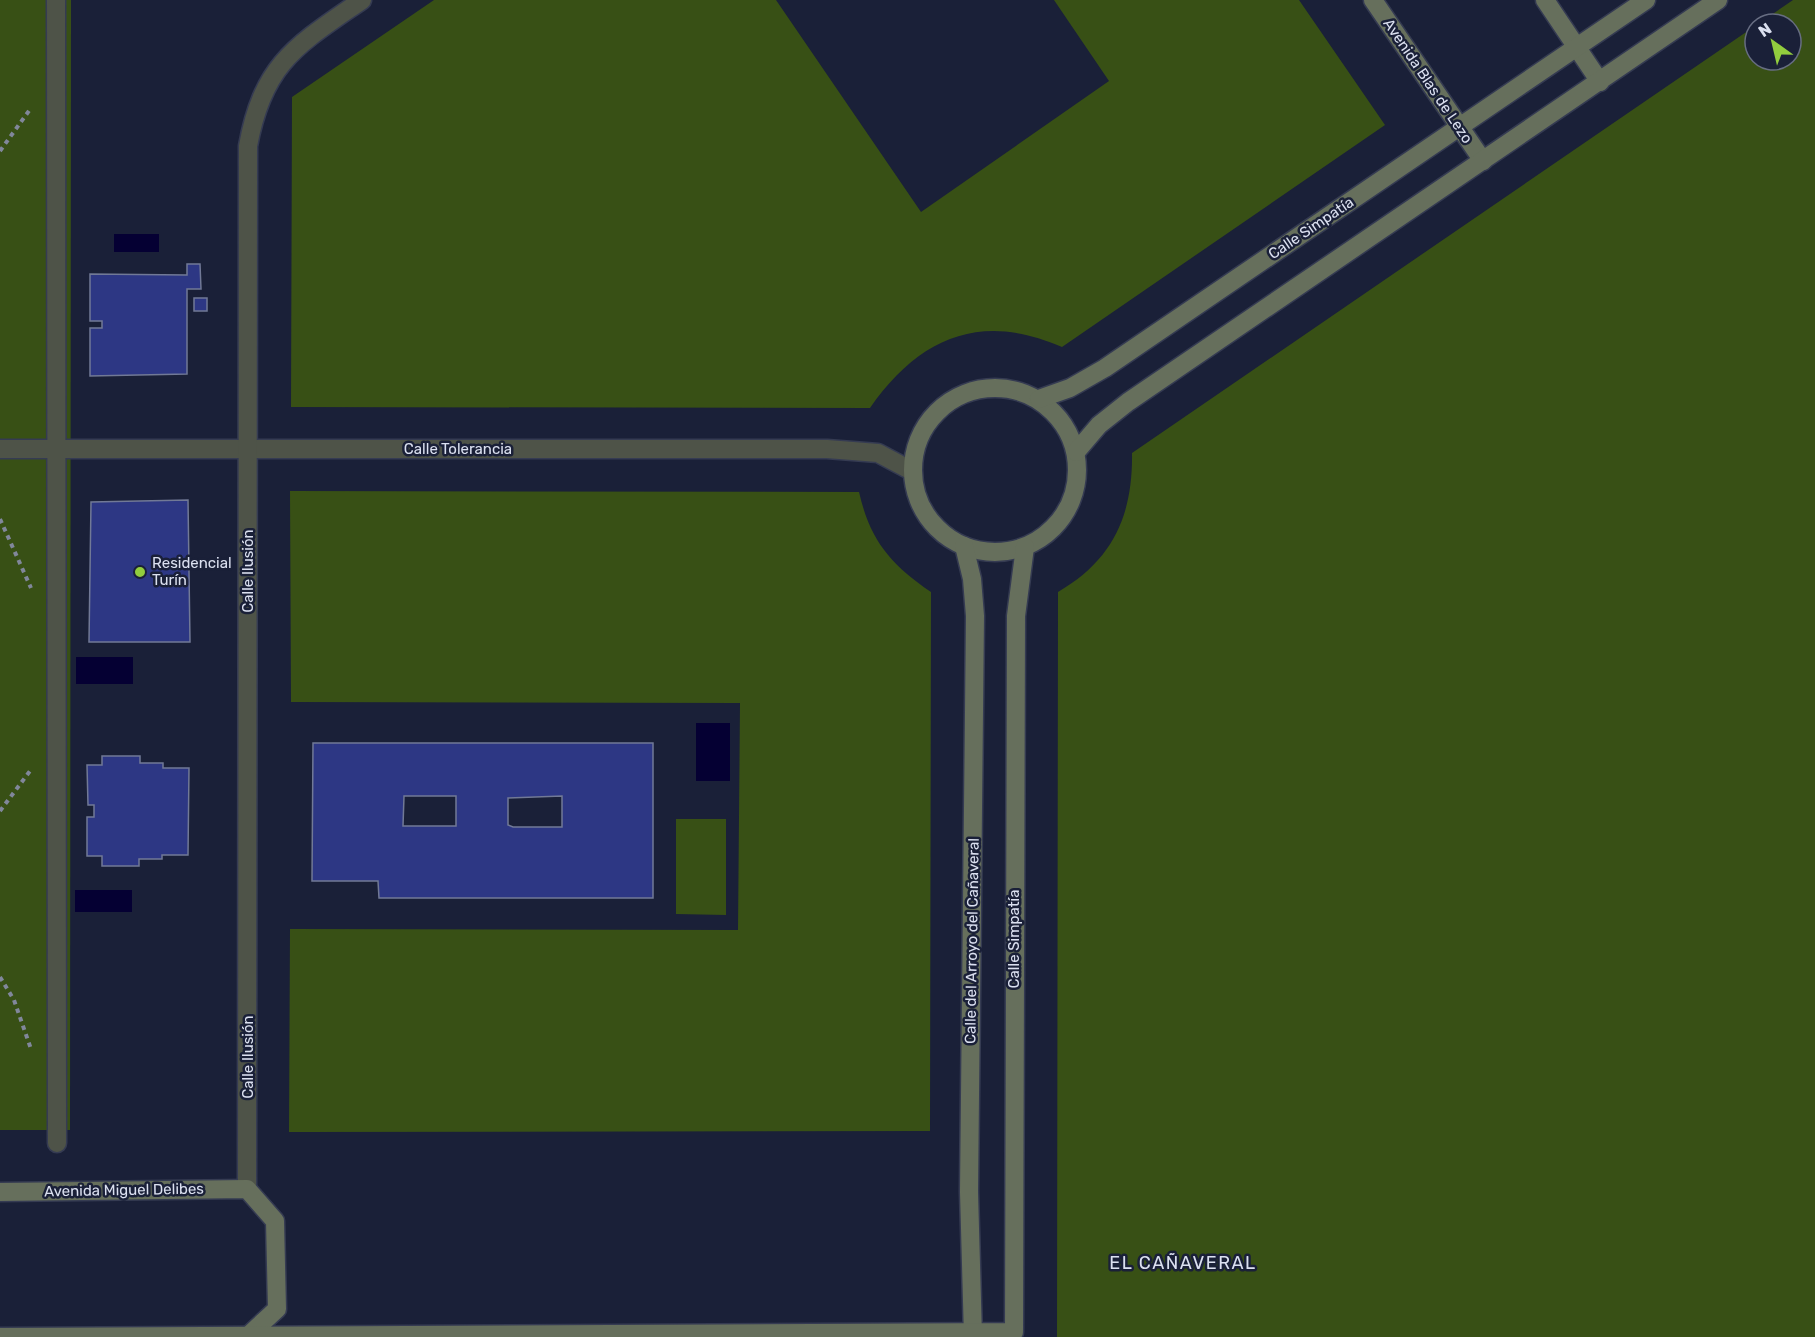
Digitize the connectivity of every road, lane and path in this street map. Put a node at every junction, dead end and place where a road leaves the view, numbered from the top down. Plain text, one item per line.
1 (56, 0) edge
2 (362, 0) edge
3 (1373, 0) edge
4 (1545, 0) edge
5 (1646, 0) edge
6 (1718, 0) edge
7 (1577, 47) junction
8 (1600, 82) junction
9 (1460, 127) junction
10 (1483, 162) junction
11 (1039, 399) junction
12 (0, 449) edge
13 (249, 449) junction
14 (56, 450) junction
15 (1076, 452) junction
16 (912, 471) junction
17 (0, 519) edge
18 (964, 546) junction
19 (1025, 547) junction
20 (32, 590) dead end
21 (32, 765) dead end
22 (0, 811) edge
23 (0, 977) edge
24 (33, 1056) dead end
25 (57, 1143) dead end
26 (247, 1189) junction
27 (0, 1192) edge
28 (1014, 1334) edge
29 (973, 1335) edge
30 (0, 1337) edge
31 (248, 1337) edge

1 - 14 street
2 - 13 street, Calle Ilusión
3 - 9 main road, Avenida Blas de Lezo
4 - 7 main road
5 - 7 main road, Calle Simpatía
6 - 8 main road
7 - 8 main road
7 - 9 main road, Calle Simpatía
8 - 10 main road
9 - 10 main road, Avenida Blas de Lezo
9 - 11 main road, Calle Simpatía
10 - 15 main road
11 - 15 main road
11 - 16 main road
12 - 14 street, Calle Tolerancia
13 - 14 street, Calle Tolerancia
13 - 16 street, Calle Tolerancia
13 - 26 street, Calle Ilusión
14 - 25 street
15 - 19 main road
16 - 18 main road
17 - 20 path
18 - 19 main road
18 - 29 main road, Calle del Arroyo del Cañaveral
19 - 28 main road, Calle Simpatía
21 - 22 path
23 - 24 path
26 - 27 main road, Avenida Miguel Delibes
26 - 31 main road
28 - 29 main road
29 - 31 main road
30 - 31 main road

